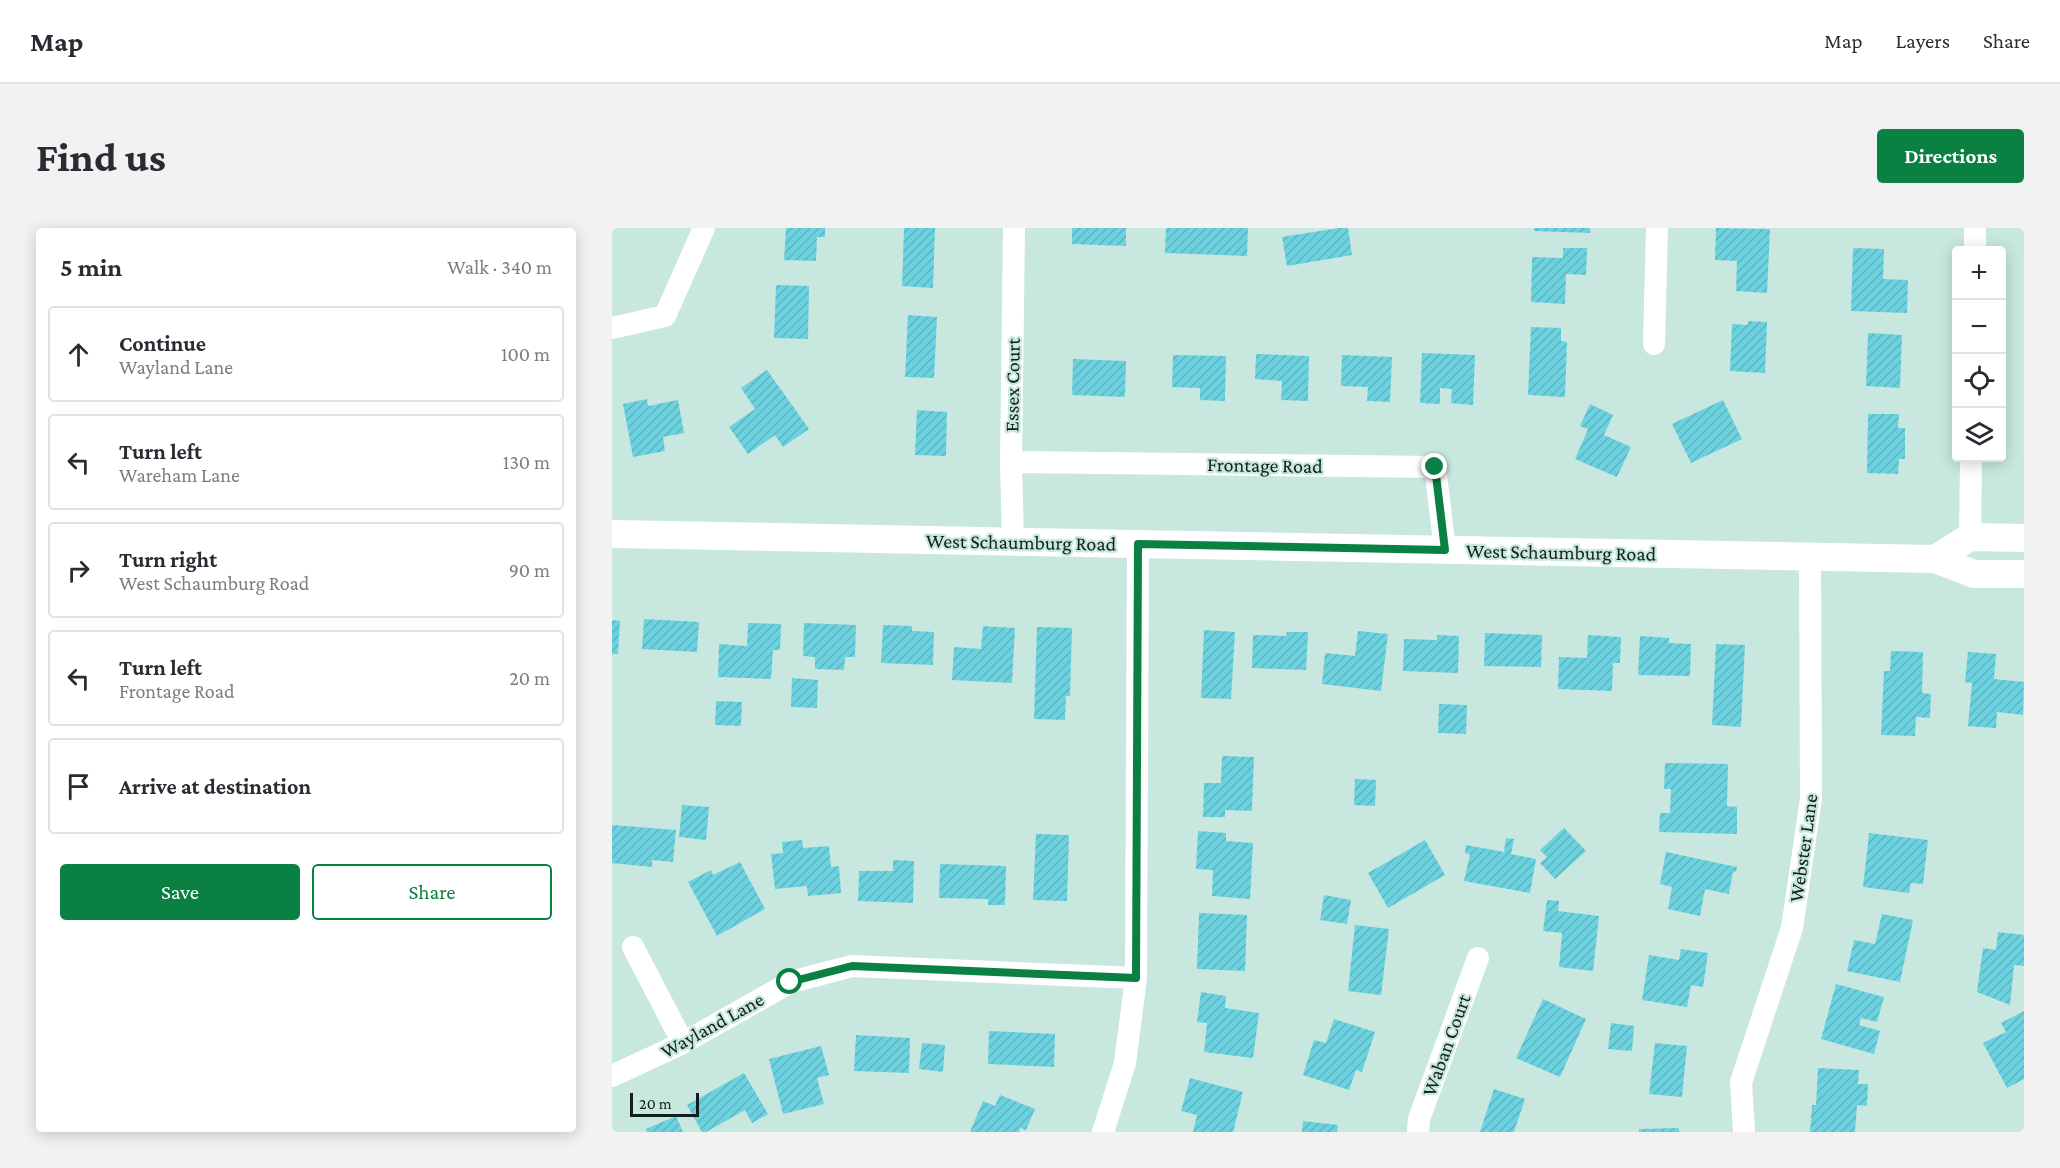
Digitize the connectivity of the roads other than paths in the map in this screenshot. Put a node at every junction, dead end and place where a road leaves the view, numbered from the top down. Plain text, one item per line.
1 (704, 228) edge
2 (1014, 228) edge
3 (1657, 228) edge
4 (1975, 228) edge
5 (1975, 246) edge
6 (612, 328) edge
7 (1654, 344) dead end
8 (1011, 462) junction
9 (1971, 462) edge
10 (612, 534) edge
11 (1970, 537) junction
12 (2024, 538) edge
13 (1013, 542) junction
14 (1138, 544) junction
15 (1445, 550) junction
16 (1810, 556) junction
17 (1935, 559) junction
18 (2024, 574) edge
19 (633, 947) dead end
20 (1478, 958) dead end
21 (1136, 978) junction
22 (682, 1043) junction
23 (612, 1076) edge
24 (1103, 1132) edge
25 (1418, 1132) edge
26 (1744, 1132) edge

1 - 6 street
2 - 8 street, Essex Court
3 - 7 street
4 - 5 street
8 - 13 street, Essex Court
8 - 15 street, Frontage Road
9 - 11 street
10 - 13 main road, West Schaumburg Road
11 - 12 main road
11 - 17 main road
13 - 14 main road, West Schaumburg Road
14 - 15 main road, West Schaumburg Road
14 - 21 street
15 - 16 main road, West Schaumburg Road
16 - 17 main road, West Schaumburg Road
16 - 26 street, Webster Lane
17 - 18 main road, West Schaumburg Road
19 - 22 street
20 - 25 street, Waban Court
21 - 22 street, Wayland Lane
21 - 24 street
22 - 23 street, Wayland Lane

